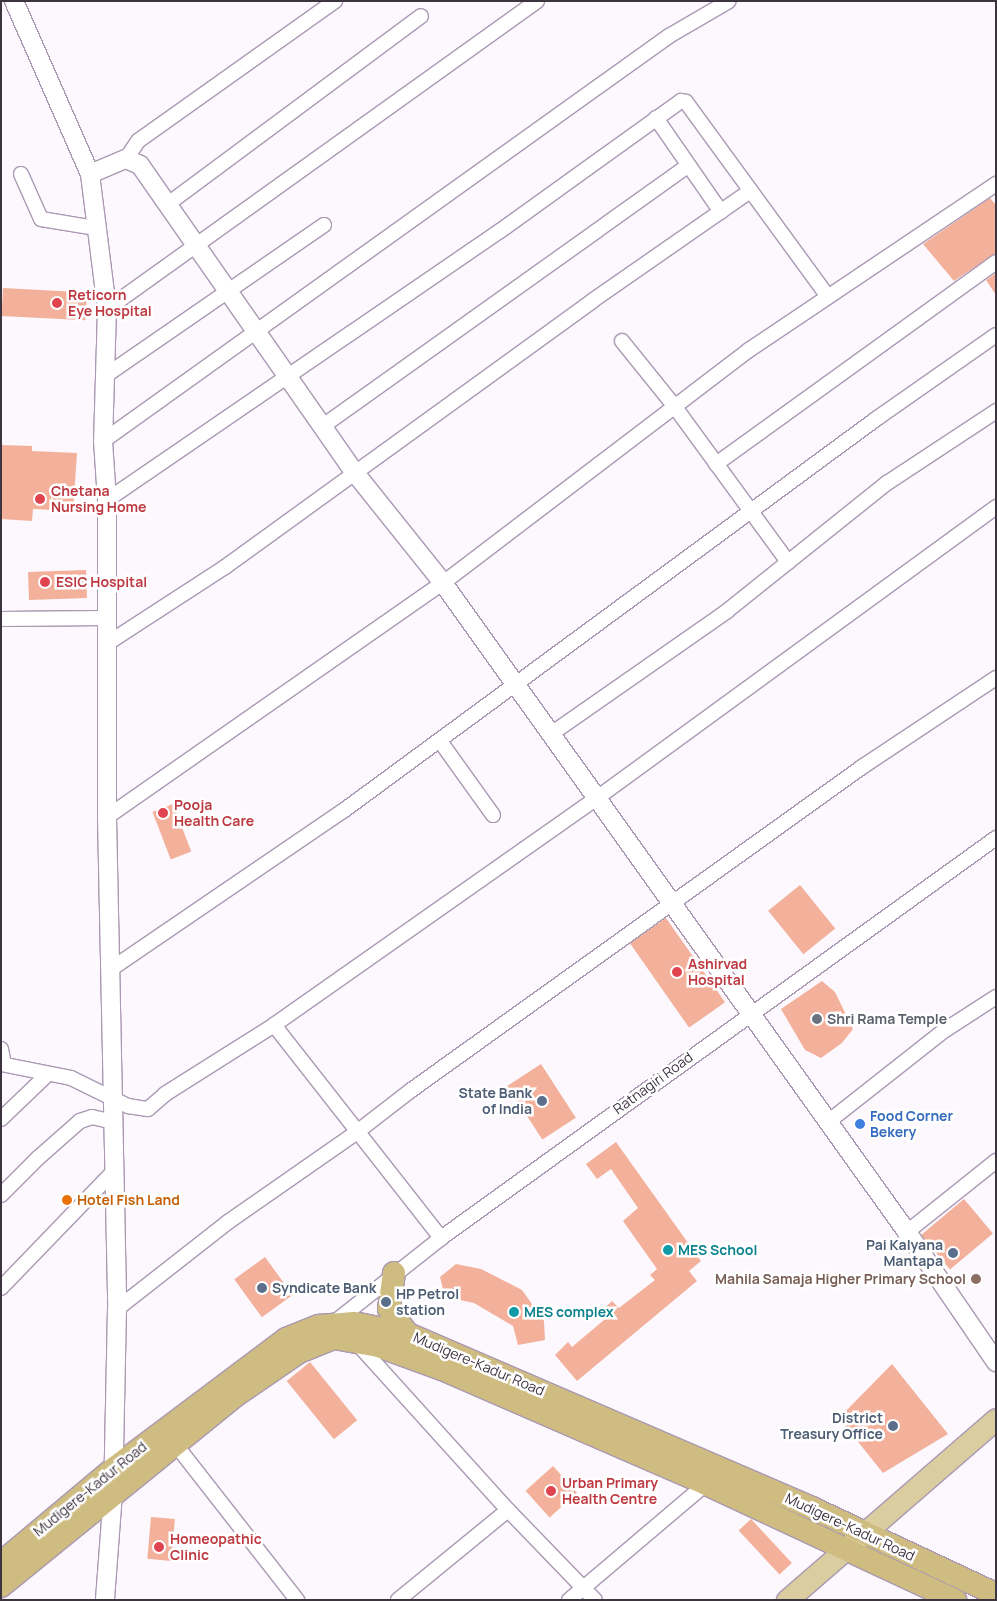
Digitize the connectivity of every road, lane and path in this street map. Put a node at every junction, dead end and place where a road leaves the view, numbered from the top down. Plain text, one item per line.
1 (14, 1) edge
2 (335, 1) edge
3 (537, 1) edge
4 (729, 1) edge
5 (421, 16) dead end
6 (656, 118) junction
7 (126, 159) junction
8 (688, 166) junction
9 (20, 174) dead end
10 (90, 174) junction
11 (996, 184) edge
12 (750, 192) junction
13 (168, 204) junction
14 (720, 212) junction
15 (324, 225) dead end
16 (96, 228) junction
17 (196, 245) junction
18 (996, 262) edge
19 (228, 292) junction
20 (828, 297) junction
21 (107, 309) junction
22 (257, 333) junction
23 (996, 335) edge
24 (622, 341) dead end
25 (287, 375) junction
26 (105, 376) junction
27 (675, 407) junction
28 (996, 411) edge
29 (323, 426) junction
30 (103, 441) junction
31 (716, 464) junction
32 (355, 473) junction
33 (107, 500) junction
34 (996, 507) edge
35 (750, 511) junction
36 (788, 562) junction
37 (443, 583) junction
38 (106, 618) junction
39 (1, 619) edge
40 (108, 643) junction
41 (996, 678) edge
42 (516, 686) junction
43 (551, 734) junction
44 (440, 741) junction
45 (597, 798) junction
46 (493, 815) dead end
47 (107, 817) junction
48 (996, 838) edge
49 (671, 903) junction
50 (111, 970) junction
51 (996, 997) edge
52 (749, 1013) junction
53 (274, 1024) junction
54 (1, 1049) edge
55 (3, 1064) edge
56 (48, 1074) junction
57 (114, 1097) junction
58 (1, 1119) edge
59 (112, 1122) junction
60 (828, 1122) junction
61 (357, 1132) junction
62 (996, 1161) edge
63 (112, 1173) junction
64 (1, 1195) edge
65 (907, 1232) junction
66 (441, 1238) junction
67 (394, 1273) junction
68 (1, 1288) edge
69 (117, 1309) junction
70 (327, 1332) junction
71 (408, 1334) junction
72 (353, 1339) junction
73 (996, 1362) edge
74 (996, 1419) edge
75 (176, 1445) junction
76 (113, 1469) junction
77 (706, 1484) junction
78 (113, 1493) junction
79 (508, 1510) junction
80 (866, 1532) junction
81 (847, 1549) junction
82 (1, 1563) edge
83 (1, 1586) edge
84 (583, 1586) junction
85 (996, 1594) edge
86 (105, 1600) edge
87 (296, 1600) edge
88 (398, 1600) edge
89 (569, 1600) edge
90 (595, 1600) edge
91 (787, 1600) edge
92 (954, 1600) edge

1 - 10 street
2 - 7 street
3 - 17 street
4 - 22 street
5 - 13 street
6 - 8 street
6 - 12 street
6 - 25 street
7 - 10 street
7 - 13 street
8 - 14 street
8 - 29 street
9 - 16 street
10 - 16 street
11 - 20 street
12 - 14 street
12 - 20 street
13 - 17 street
14 - 32 street
15 - 19 street
16 - 21 street
17 - 19 street
17 - 21 street
18 - 31 street
19 - 22 street
19 - 26 street
20 - 27 street
21 - 26 street
22 - 25 street
22 - 30 street
23 - 35 street
24 - 27 street
25 - 29 street
25 - 33 street
26 - 30 street
27 - 31 street
27 - 37 street
28 - 36 street
29 - 32 street
30 - 33 street
31 - 35 street
32 - 37 street
32 - 40 street
33 - 38 street
34 - 45 street
35 - 36 street
35 - 42 street
36 - 43 street
37 - 42 street
37 - 47 street
38 - 39 street
38 - 40 street
40 - 47 street
41 - 49 street
42 - 43 street
42 - 44 street
43 - 45 street
44 - 46 street
44 - 50 street
45 - 49 street
45 - 53 street
47 - 50 street
48 - 52 street, Ratnagiri Road
49 - 52 street
49 - 61 street
50 - 57 street
51 - 60 street
52 - 60 street
52 - 66 street, Ratnagiri Road
53 - 57 street
53 - 61 street
54 - 55 street
55 - 56 street
56 - 57 street
56 - 58 street
57 - 59 street
59 - 63 street
59 - 64 street
60 - 65 street
61 - 66 street
61 - 69 street
62 - 65 street
63 - 68 street
63 - 69 street
65 - 73 street
66 - 67 street, Ratnagiri Road
67 - 70 street, Ratnagiri Road
67 - 71 highway
69 - 76 street
70 - 71 highway, Mudigere-Kadur Road
70 - 72 highway, Mudigere-Kadur Road
70 - 75 highway, Mudigere-Kadur Road
70 - 76 highway, Mudigere-Kadur Road
71 - 80 highway, Mudigere-Kadur Road
72 - 77 highway, Mudigere-Kadur Road
72 - 79 street
74 - 80 main road
75 - 78 highway, Mudigere-Kadur Road
75 - 87 street
76 - 78 street
76 - 82 highway, Mudigere-Kadur Road
77 - 81 highway, Mudigere-Kadur Road
77 - 84 street
78 - 83 highway, Mudigere-Kadur Road
78 - 86 street
79 - 84 street
79 - 88 street
80 - 81 main road
80 - 85 highway, Mudigere-Kadur Road
81 - 91 main road
81 - 92 highway, Mudigere-Kadur Road
84 - 89 street
84 - 90 street

